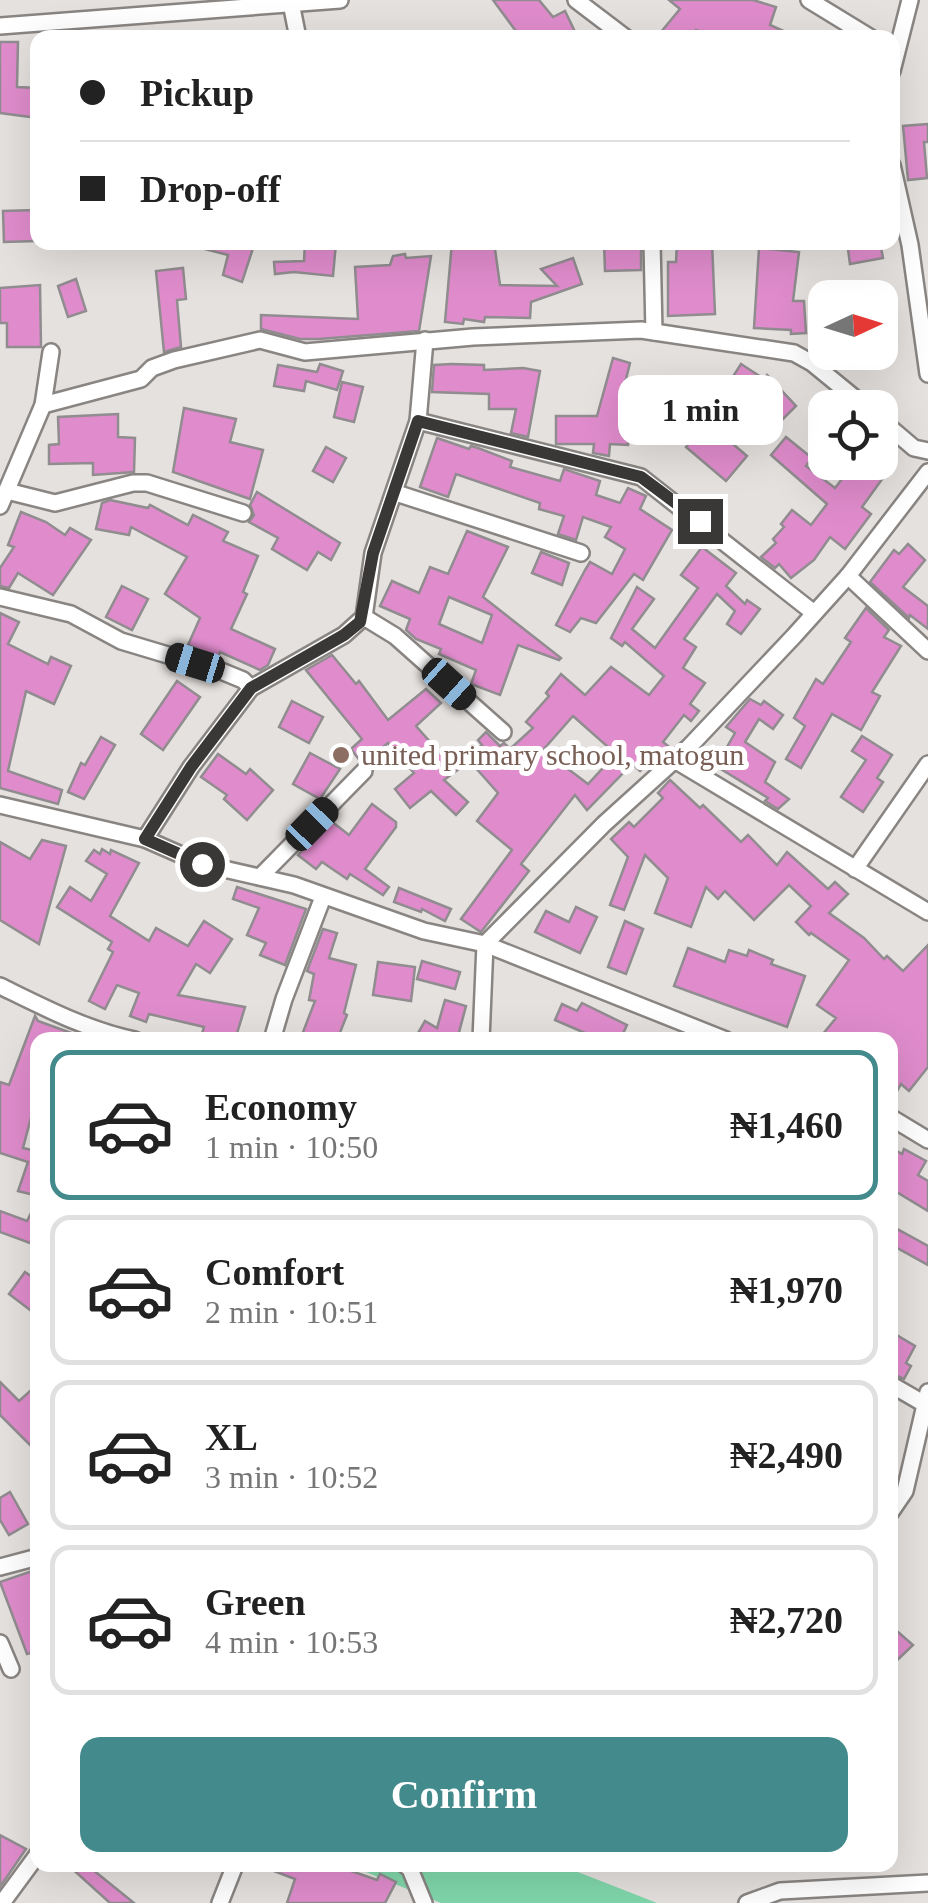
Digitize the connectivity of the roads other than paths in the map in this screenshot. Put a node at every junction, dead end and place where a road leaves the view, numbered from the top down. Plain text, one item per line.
1 (340, 0) edge
2 (576, 0) edge
3 (809, 0) edge
4 (910, 0) edge
5 (291, 3) junction
6 (130, 18) junction
7 (0, 26) edge
8 (128, 30) edge
9 (296, 30) edge
10 (615, 30) edge
11 (858, 30) edge
12 (900, 32) edge
13 (900, 201) edge
14 (928, 244) edge
15 (910, 245) junction
16 (652, 250) edge
17 (654, 332) junction
18 (424, 340) junction
19 (51, 352) dead end
20 (928, 374) edge
21 (845, 390) edge
22 (42, 404) junction
23 (418, 421) junction
24 (898, 434) edge
25 (928, 451) edge
26 (928, 472) edge
27 (396, 493) junction
28 (4, 499) edge
29 (242, 513) dead end
30 (581, 553) dead end
31 (848, 576) junction
32 (0, 596) edge
33 (814, 613) junction
34 (364, 616) junction
35 (928, 652) edge
36 (251, 688) junction
37 (503, 732) dead end
38 (674, 759) junction
39 (928, 764) edge
40 (364, 771) dead end
41 (0, 805) edge
42 (145, 839) junction
43 (855, 869) junction
44 (260, 877) junction
45 (324, 898) junction
46 (928, 912) edge
47 (486, 944) junction
48 (0, 986) edge
49 (108, 1032) edge
50 (275, 1032) edge
51 (481, 1032) edge
52 (706, 1032) edge
53 (898, 1122) edge
54 (928, 1140) edge
55 (898, 1387) edge
56 (927, 1400) edge
57 (898, 1501) edge
58 (30, 1560) edge
59 (0, 1566) edge
60 (0, 1643) edge
61 (11, 1669) dead end
62 (30, 1865) edge
63 (233, 1872) edge
64 (411, 1872) edge
65 (928, 1883) edge
66 (2, 1903) edge
67 (220, 1903) edge
68 (424, 1903) edge
69 (748, 1903) edge

1 - 5 street
2 - 10 street
3 - 11 street
4 - 12 street
5 - 6 street
5 - 9 street
6 - 7 street
6 - 8 street
13 - 15 street
14 - 15 street
15 - 20 street
16 - 17 street
17 - 18 street
17 - 21 street
18 - 22 street
18 - 23 street
19 - 22 street
22 - 28 street
23 - 27 street
23 - 33 street
24 - 25 street
26 - 31 street
27 - 30 street
27 - 34 street
28 - 29 street
31 - 33 street
31 - 35 street
32 - 36 street
33 - 38 street
34 - 36 street
34 - 37 street
36 - 42 street
38 - 43 street
38 - 47 street
39 - 43 street
40 - 44 street
41 - 42 street
42 - 44 street
43 - 46 street
44 - 45 street
45 - 47 street
45 - 50 street
47 - 51 street
47 - 52 street
48 - 49 street
53 - 54 street
55 - 56 street
56 - 57 street
58 - 59 street
60 - 61 street
62 - 66 street
63 - 67 street
64 - 68 street
65 - 69 street

